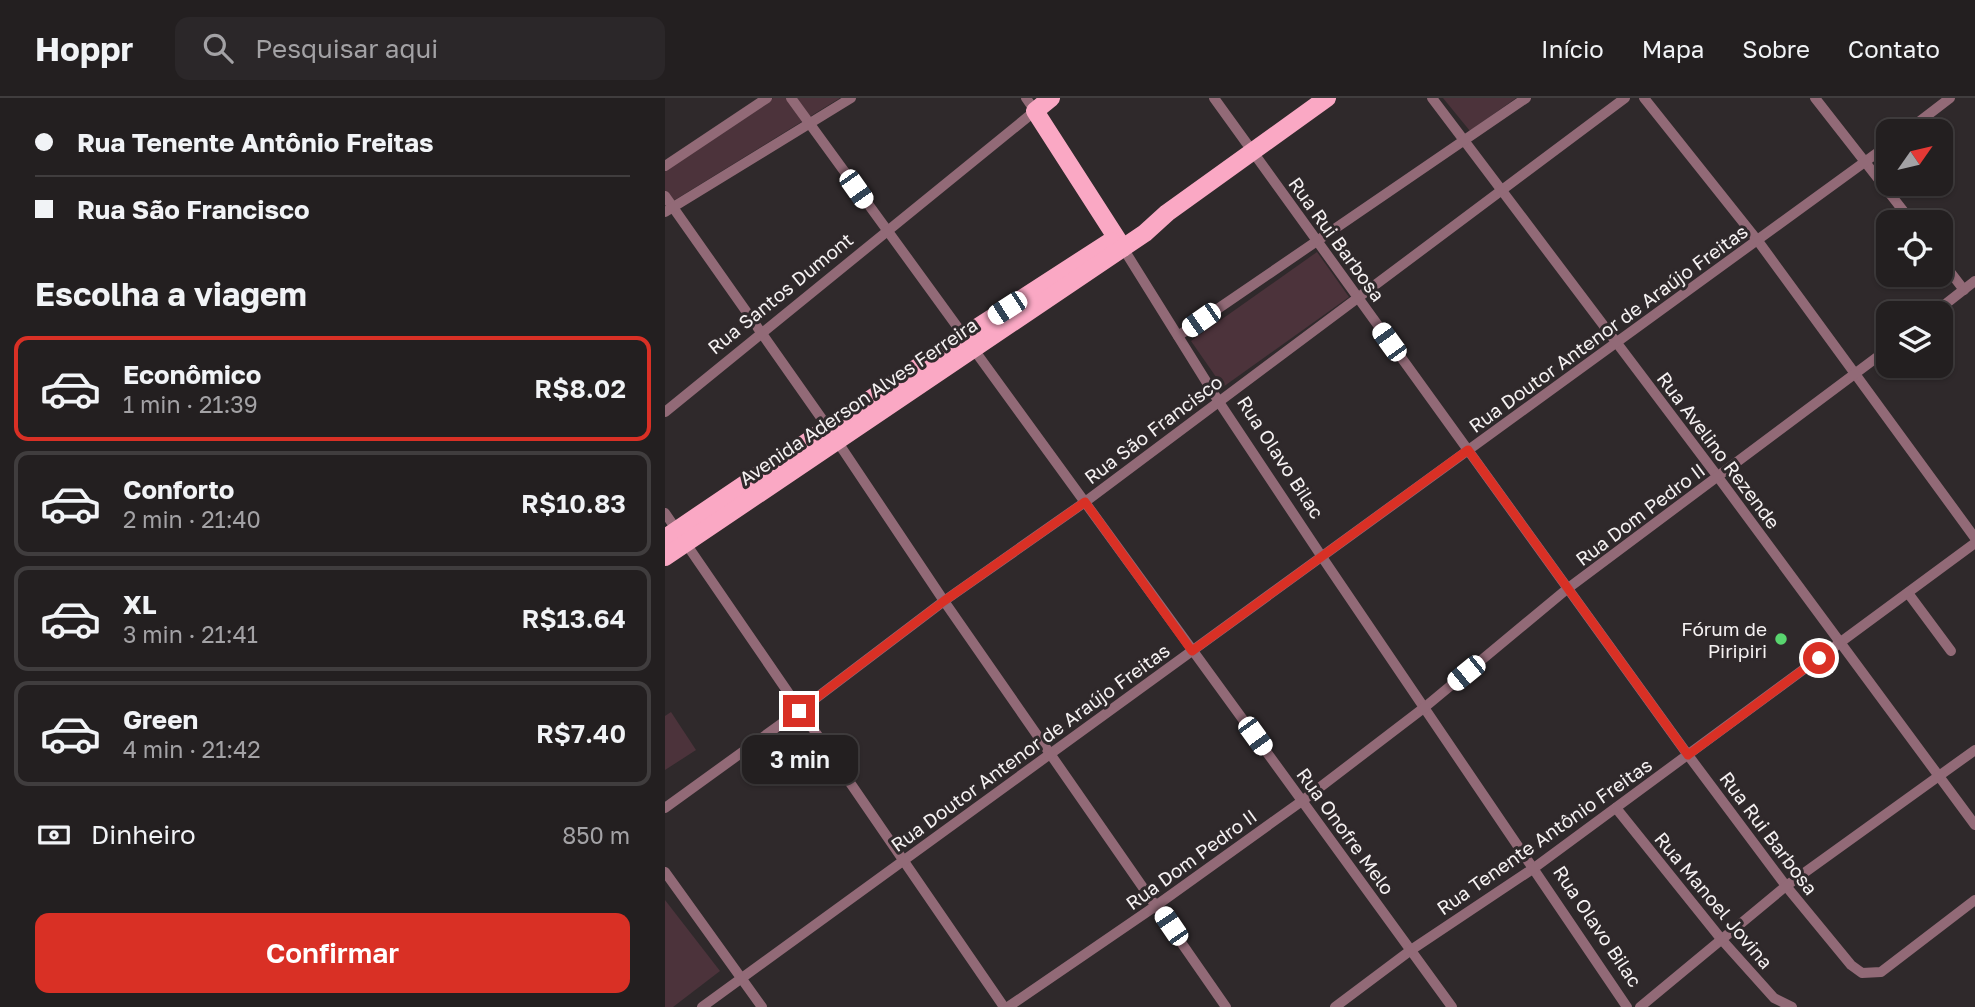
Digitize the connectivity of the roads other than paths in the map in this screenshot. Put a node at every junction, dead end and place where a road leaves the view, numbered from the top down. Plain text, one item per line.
1 (767, 98) edge
2 (791, 98) edge
3 (851, 98) edge
4 (1051, 98) edge
5 (1214, 98) edge
6 (1327, 98) edge
7 (1432, 98) edge
8 (1526, 98) edge
9 (1625, 98) edge
10 (1644, 98) edge
11 (1815, 98) edge
12 (1950, 98) edge
13 (1030, 104) edge
14 (1923, 119) edge
15 (809, 123) junction
16 (1463, 139) junction
17 (1252, 151) junction
18 (1876, 154) edge
19 (1866, 162) junction
20 (665, 166) edge
21 (1503, 189) junction
22 (665, 197) edge
23 (669, 210) edge
24 (1903, 210) edge
25 (887, 232) junction
26 (1316, 240) junction
27 (1758, 242) junction
28 (1119, 243) junction
29 (1953, 276) edge
30 (1975, 281) edge
31 (1963, 290) junction
32 (1358, 298) junction
33 (1949, 301) edge
34 (763, 334) junction
35 (1178, 335) junction
36 (968, 342) junction
37 (1616, 342) junction
38 (1876, 358) edge
39 (1856, 374) junction
40 (1219, 402) junction
41 (665, 412) edge
42 (833, 436) junction
43 (1468, 450) junction
44 (1718, 477) junction
45 (1085, 502) junction
46 (665, 513) edge
47 (675, 537) edge
48 (1975, 538) edge
49 (1975, 543) edge
50 (665, 557) edge
51 (1322, 557) junction
52 (1567, 590) junction
53 (1908, 593) junction
54 (944, 601) junction
55 (1841, 642) junction
56 (1192, 651) junction
57 (1951, 651) dead end
58 (1425, 707) junction
59 (799, 711) junction
60 (1975, 750) edge
61 (1051, 753) junction
62 (1688, 755) junction
63 (1938, 777) junction
64 (1302, 801) junction
65 (665, 808) edge
66 (1616, 808) junction
67 (1975, 825) edge
68 (905, 860) junction
69 (1534, 868) junction
70 (665, 872) edge
71 (1786, 886) junction
72 (1975, 900) edge
73 (1157, 905) junction
74 (1722, 940) junction
75 (1411, 950) junction
76 (740, 978) junction
77 (702, 1007) edge
78 (762, 1007) edge
79 (1006, 1007) edge
80 (1227, 1007) edge
81 (1335, 1007) edge
82 (1452, 1007) edge
83 (1627, 1007) edge
84 (1640, 1007) edge
85 (1791, 1007) edge

1 - 20 street
2 - 15 street, Rua Onofre Melo
3 - 15 street
4 - 13 main road, Rua Santos Dumont
5 - 17 street, Rua Rui Barbosa
6 - 17 main road, Avenida Aderson Alves Ferreira
7 - 16 street, Rua Avelino Rezende
8 - 16 street
9 - 21 street, Rua São Francisco
10 - 27 street
11 - 19 street
12 - 14 street
13 - 25 street, Rua Santos Dumont
13 - 28 main road, Rua Olavo Bilac
15 - 23 street
15 - 25 street, Rua Onofre Melo
16 - 21 street, Rua Avelino Rezende
16 - 26 street
17 - 26 street, Rua Rui Barbosa
17 - 28 main road, Avenida Aderson Alves Ferreira
18 - 19 street, Rua Doutor Antenor de Araújo Freitas
19 - 24 street
19 - 27 street, Rua Doutor Antenor de Araújo Freitas
21 - 32 street, Rua São Francisco
21 - 37 street, Rua Avelino Rezende
22 - 23 street
23 - 34 street
25 - 34 street, Rua Santos Dumont
25 - 36 street, Rua Onofre Melo
26 - 32 street, Rua Rui Barbosa
26 - 35 street
27 - 37 street, Rua Doutor Antenor de Araújo Freitas
27 - 39 street
28 - 35 street, Rua Olavo Bilac
28 - 36 main road, Avenida Aderson Alves Ferreira
29 - 31 street
30 - 31 street
31 - 33 street
32 - 40 street, Rua São Francisco
32 - 43 street, Rua Rui Barbosa
34 - 41 street, Rua Santos Dumont
34 - 42 street
35 - 40 street, Rua Olavo Bilac
36 - 42 main road, Avenida Aderson Alves Ferreira
36 - 45 street, Rua Onofre Melo
37 - 43 street, Rua Doutor Antenor de Araújo Freitas
37 - 44 street, Rua Avelino Rezende
38 - 39 street, Rua Dom Pedro II
39 - 44 street, Rua Dom Pedro II
39 - 48 street
40 - 45 street, Rua São Francisco
40 - 51 street, Rua Olavo Bilac
42 - 47 main road, Avenida Aderson Alves Ferreira
42 - 54 street
43 - 51 street, Rua Doutor Antenor de Araújo Freitas
43 - 52 street, Rua Rui Barbosa
44 - 52 street, Rua Dom Pedro II
44 - 55 street, Rua Avelino Rezende
45 - 54 street, Rua São Francisco
45 - 56 street, Rua Onofre Melo
46 - 47 street
47 - 50 main road, Avenida Aderson Alves Ferreira
47 - 59 street
49 - 53 street, Rua Tenente Antônio Freitas
51 - 56 street, Rua Doutor Antenor de Araújo Freitas
51 - 58 street, Rua Olavo Bilac
52 - 58 street, Rua Dom Pedro II
52 - 62 street, Rua Rui Barbosa
53 - 55 street, Rua Tenente Antônio Freitas
53 - 57 street
54 - 59 street, Rua São Francisco
54 - 61 street
55 - 62 street, Rua Tenente Antônio Freitas
55 - 63 street, Rua Avelino Rezende
56 - 61 street, Rua Doutor Antenor de Araújo Freitas
56 - 64 street, Rua Onofre Melo
58 - 64 street, Rua Dom Pedro II
58 - 69 street, Rua Olavo Bilac
59 - 65 street, Rua São Francisco
59 - 68 street
60 - 63 street
61 - 68 street, Rua Doutor Antenor de Araújo Freitas
61 - 73 street
62 - 66 street, Rua Tenente Antônio Freitas
62 - 71 street, Rua Rui Barbosa
63 - 67 street, Rua Avelino Rezende
63 - 71 street
64 - 73 street, Rua Dom Pedro II
64 - 75 street, Rua Onofre Melo
66 - 69 street, Rua Tenente Antônio Freitas
66 - 74 street, Rua Manoel Jovina
68 - 76 street, Rua Doutor Antenor de Araújo Freitas
68 - 79 street
69 - 75 street, Rua Tenente Antônio Freitas
69 - 83 street, Rua Olavo Bilac
70 - 76 street
71 - 72 street, Rua Rui Barbosa
71 - 74 street
73 - 79 street, Rua Dom Pedro II
73 - 80 street
74 - 84 street
74 - 85 street, Rua Manoel Jovina
75 - 81 street, Rua Tenente Antônio Freitas
75 - 82 street, Rua Onofre Melo
76 - 77 street, Rua Doutor Antenor de Araújo Freitas
76 - 78 street

